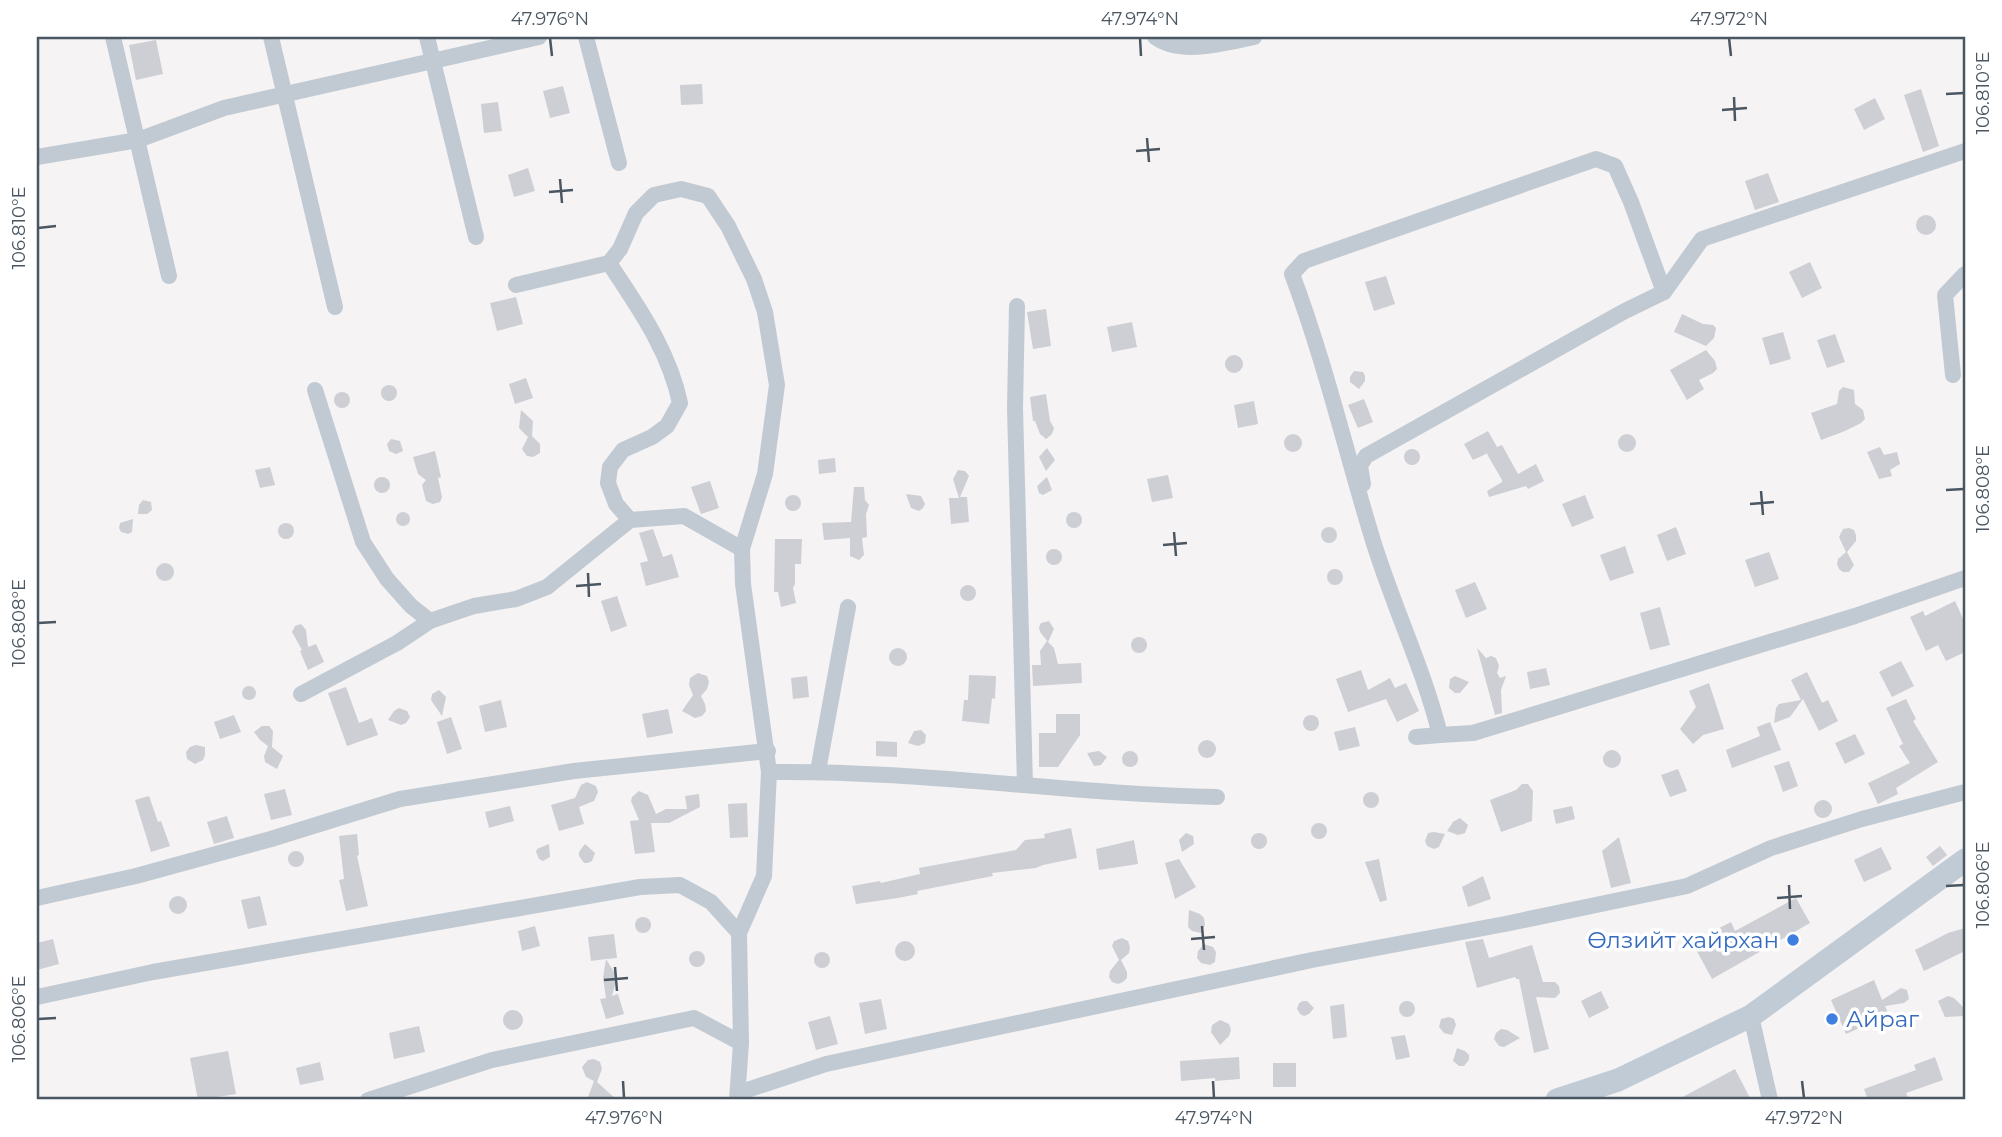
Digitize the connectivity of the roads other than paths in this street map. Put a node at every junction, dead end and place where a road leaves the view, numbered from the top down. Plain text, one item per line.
1 (113, 37) edge
2 (271, 37) edge
3 (427, 37) edge
4 (539, 37) edge
5 (586, 37) edge
6 (1155, 37) edge
7 (1254, 37) edge
8 (1235, 39) edge
9 (433, 61) junction
10 (285, 94) junction
11 (138, 140) junction
12 (1965, 151) edge
13 (37, 157) edge
14 (619, 163) dead end
15 (476, 237) dead end
16 (609, 262) junction
17 (1965, 274) edge
18 (169, 276) dead end
19 (516, 285) dead end
20 (1664, 292) junction
21 (1017, 306) dead end
22 (335, 307) dead end
23 (1953, 374) dead end
24 (315, 390) dead end
25 (630, 520) junction
26 (1371, 535) junction
27 (742, 549) junction
28 (1965, 578) edge
29 (848, 607) dead end
30 (430, 621) junction
31 (301, 694) dead end
32 (1440, 735) junction
33 (1416, 737) dead end
34 (768, 751) junction
35 (818, 771) junction
36 (769, 772) junction
37 (1025, 785) junction
38 (1963, 796) edge
39 (1217, 797) dead end
40 (1965, 860) edge
41 (37, 898) edge
42 (739, 933) junction
43 (37, 997) edge
44 (1751, 1016) junction
45 (741, 1044) junction
46 (737, 1097) edge
47 (368, 1100) edge
48 (1557, 1100) edge
49 (1770, 1100) edge

1 - 11 street
2 - 10 street
3 - 9 street
4 - 9 street
5 - 14 street
6 - 8 street
7 - 8 street
9 - 10 street
9 - 15 street
10 - 11 street
10 - 22 street
11 - 13 street
11 - 18 street
12 - 20 street
16 - 19 street
16 - 25 street
16 - 27 street
17 - 23 street
20 - 26 street
20 - 26 street
21 - 37 street
24 - 30 street
25 - 27 street
25 - 30 street
26 - 32 street
27 - 34 street
28 - 32 street
29 - 35 street
30 - 31 street
32 - 33 street
34 - 36 street
34 - 41 street
35 - 36 street
35 - 37 street
36 - 42 street
37 - 39 street
38 - 46 street
40 - 44 main road
42 - 43 street
42 - 45 street
44 - 48 main road
44 - 49 street
45 - 46 street
45 - 47 street

